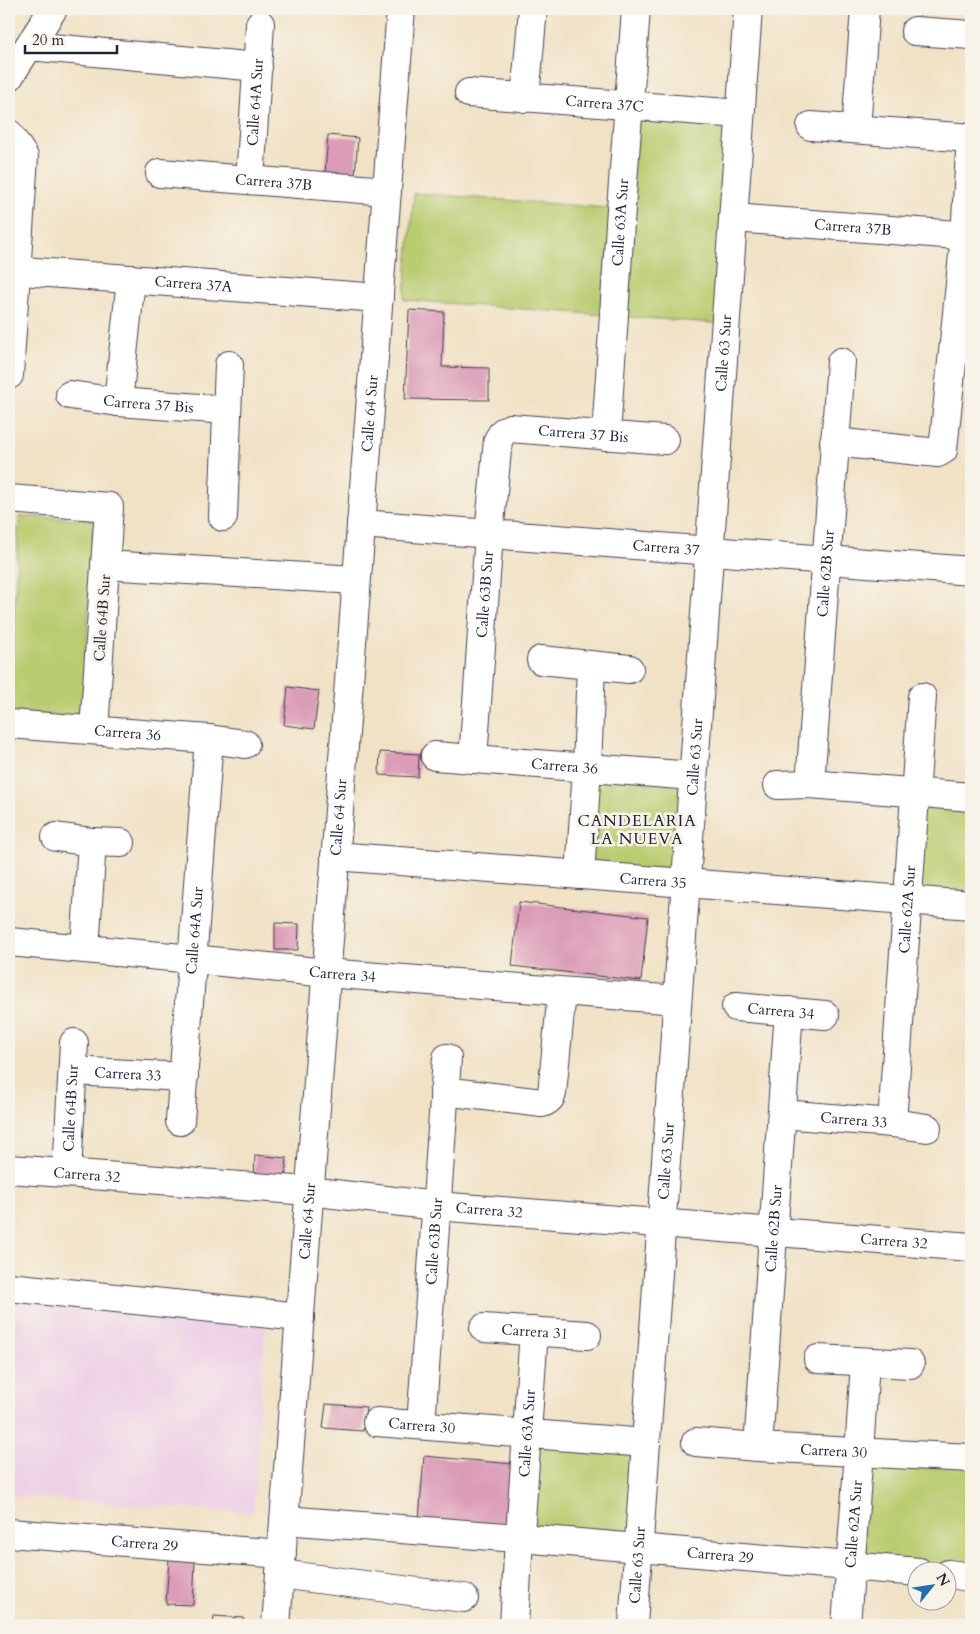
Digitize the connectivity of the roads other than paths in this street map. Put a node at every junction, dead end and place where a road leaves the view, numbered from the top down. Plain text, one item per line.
1 (53, 9) edge
2 (401, 9) edge
3 (533, 9) edge
4 (636, 9) edge
5 (748, 9) edge
6 (865, 9) edge
7 (260, 24) dead end
8 (915, 31) dead end
9 (971, 35) edge
10 (29, 46) junction
11 (258, 68) junction
12 (9, 77) edge
13 (469, 93) dead end
14 (525, 98) junction
15 (629, 106) junction
16 (740, 114) junction
17 (811, 126) dead end
18 (856, 129) junction
19 (9, 134) edge
20 (971, 138) edge
21 (160, 173) dead end
22 (250, 180) junction
23 (387, 191) junction
24 (733, 218) junction
25 (968, 236) edge
26 (13, 270) edge
27 (131, 279) junction
28 (379, 298) junction
29 (841, 362) dead end
30 (229, 365) dead end
31 (9, 374) edge
32 (70, 395) dead end
33 (118, 402) junction
34 (227, 410) junction
35 (503, 432) joint
36 (606, 436) junction
37 (665, 440) dead end
38 (834, 442) junction
39 (9, 499) edge
40 (223, 517) dead end
41 (361, 524) junction
42 (489, 534) junction
43 (709, 551) junction
44 (826, 560) junction
45 (105, 565) junction
46 (971, 571) edge
47 (356, 580) junction
48 (541, 660) dead end
49 (591, 666) junction
50 (629, 669) dead end
51 (922, 697) dead end
52 (9, 724) edge
53 (94, 730) junction
54 (210, 739) junction
55 (245, 744) dead end
56 (435, 756) dead end
57 (473, 760) junction
58 (588, 768) junction
59 (693, 776) junction
60 (810, 784) junction
61 (778, 785) dead end
62 (915, 792) junction
63 (971, 797) edge
64 (56, 837) dead end
65 (92, 842) junction
66 (121, 843) dead end
67 (335, 856) junction
68 (580, 875) junction
69 (686, 883) junction
70 (907, 900) junction
71 (971, 905) edge
72 (9, 942) edge
73 (85, 949) junction
74 (193, 958) junction
75 (326, 973) junction
76 (562, 992) junction
77 (677, 1000) junction
78 (736, 1007) dead end
79 (790, 1011) junction
80 (825, 1015) dead end
81 (74, 1043) dead end
82 (447, 1058) dead end
83 (73, 1071) junction
84 (184, 1077) junction
85 (444, 1091) junction
86 (782, 1114) junction
87 (180, 1121) dead end
88 (892, 1123) junction
89 (926, 1128) dead end
90 (9, 1169) edge
91 (67, 1173) junction
92 (309, 1191) junction
93 (436, 1206) junction
94 (662, 1223) junction
95 (774, 1232) junction
96 (971, 1247) edge
97 (9, 1288) edge
98 (300, 1317) junction
99 (484, 1328) dead end
100 (534, 1331) junction
101 (587, 1335) dead end
102 (818, 1359) dead end
103 (864, 1362) junction
104 (910, 1364) dead end
105 (376, 1422) dead end
106 (421, 1425) junction
107 (527, 1434) junction
108 (696, 1442) dead end
109 (646, 1443) junction
110 (758, 1447) junction
111 (860, 1452) junction
112 (971, 1458) edge
113 (284, 1520) junction
114 (9, 1533) edge
115 (520, 1538) junction
116 (638, 1547) junction
117 (281, 1564) junction
118 (850, 1565) junction
119 (908, 1571) edge
120 (958, 1575) edge
121 (971, 1577) edge
122 (464, 1598) dead end
123 (276, 1625) edge
124 (514, 1625) edge
125 (633, 1625) edge
126 (846, 1625) edge

1 - 10 street
2 - 23 street, Calle 64 Sur
3 - 14 street
4 - 15 street, Calle 63A Sur
5 - 16 street, Calle 63 Sur
6 - 18 street
7 - 11 street, Calle 64A Sur
8 - 9 street
10 - 11 street
10 - 12 street
11 - 22 street, Calle 64A Sur
13 - 14 street, Carrera 37C
14 - 15 street, Carrera 37C
15 - 16 street, Carrera 37C
15 - 36 street, Calle 63A Sur
16 - 24 street, Calle 63 Sur
17 - 18 street
18 - 20 street
19 - 26 street
20 - 25 street
21 - 22 street, Carrera 37B
22 - 23 street, Carrera 37B
23 - 28 street, Calle 64 Sur
24 - 25 street, Carrera 37B
24 - 43 street, Calle 63 Sur
25 - 38 street
26 - 27 street, Carrera 37A
26 - 31 street
27 - 28 street, Carrera 37A
27 - 33 street
28 - 41 street, Calle 64 Sur
29 - 38 street, Calle 62B Sur
30 - 34 street
32 - 33 street, Carrera 37 Bis
33 - 34 street, Carrera 37 Bis
34 - 40 street
35 - 36 street, Carrera 37 Bis
35 - 42 street, Calle 63B Sur
36 - 37 street, Carrera 37 Bis
38 - 44 street, Calle 62B Sur
39 - 45 street, Calle 64B Sur
41 - 42 street, Carrera 37
41 - 47 street, Calle 64 Sur
42 - 43 street, Carrera 37
42 - 57 street, Calle 63B Sur
43 - 44 street, Carrera 37
43 - 59 street, Calle 63 Sur
44 - 46 street, Carrera 37
44 - 60 street, Calle 62B Sur
45 - 47 street
45 - 53 street, Calle 64B Sur
47 - 67 street, Calle 64 Sur
48 - 49 street
49 - 50 street
49 - 58 street
51 - 62 street, Calle 62A Sur
52 - 53 street, Carrera 36
53 - 54 street, Carrera 36
54 - 55 street, Carrera 36
54 - 74 street, Calle 64A Sur
56 - 57 street, Carrera 36
57 - 58 street, Carrera 36
58 - 59 street, Carrera 36
58 - 68 street
59 - 69 street, Calle 63 Sur
60 - 61 street
60 - 62 street
62 - 63 street
62 - 70 street, Calle 62A Sur
64 - 65 street
65 - 66 street
65 - 73 street
67 - 68 street, Carrera 35
67 - 75 street, Calle 64 Sur
68 - 69 street, Carrera 35
69 - 70 street, Carrera 35
69 - 77 street, Calle 63 Sur
70 - 71 street, Carrera 35
70 - 88 street, Calle 62A Sur
72 - 73 street, Carrera 34
73 - 74 street, Carrera 34
74 - 75 street, Carrera 34
74 - 84 street, Calle 64A Sur
75 - 76 street, Carrera 34
75 - 92 street, Calle 64 Sur
76 - 77 street, Carrera 34
76 - 85 street
77 - 94 street, Calle 63 Sur
78 - 79 street, Carrera 34
79 - 80 street, Carrera 34
79 - 86 street, Calle 62B Sur
81 - 83 street, Calle 64B Sur
82 - 85 street, Calle 63B Sur
83 - 84 street, Carrera 33
83 - 91 street, Calle 64B Sur
84 - 87 street, Calle 64A Sur
85 - 93 street, Calle 63B Sur
86 - 88 street, Carrera 33
86 - 95 street, Calle 62B Sur
88 - 89 street, Carrera 33
90 - 91 street, Carrera 32
91 - 92 street, Carrera 32
92 - 93 street, Carrera 32
92 - 98 street, Calle 64 Sur
93 - 94 street, Carrera 32
93 - 106 street, Calle 63B Sur
94 - 95 street, Carrera 32
94 - 109 street, Calle 63 Sur
95 - 96 street, Carrera 32
95 - 110 street, Calle 62B Sur
97 - 98 street
98 - 113 street, Calle 64 Sur
99 - 100 street, Carrera 31
100 - 101 street, Carrera 31
100 - 107 street, Calle 63A Sur
102 - 103 street
103 - 104 street
103 - 111 street, Calle 62A Sur
105 - 106 street, Carrera 30
106 - 107 street, Carrera 30
107 - 109 street, Carrera 30
107 - 115 street, Calle 63A Sur
108 - 110 street, Carrera 30
109 - 116 street, Calle 63 Sur
110 - 111 street, Carrera 30
111 - 112 street, Carrera 30
111 - 118 street, Calle 62A Sur
113 - 115 street, Carrera 29
113 - 117 street, Calle 64 Sur
114 - 117 street, Carrera 29
115 - 116 street, Carrera 29
115 - 124 street, Calle 63A Sur
116 - 118 street, Carrera 29
116 - 125 street, Calle 63 Sur
117 - 122 street, Carrera 29
117 - 123 street, Calle 64 Sur
118 - 119 street, Carrera 29
118 - 126 street, Calle 62A Sur
120 - 121 street

